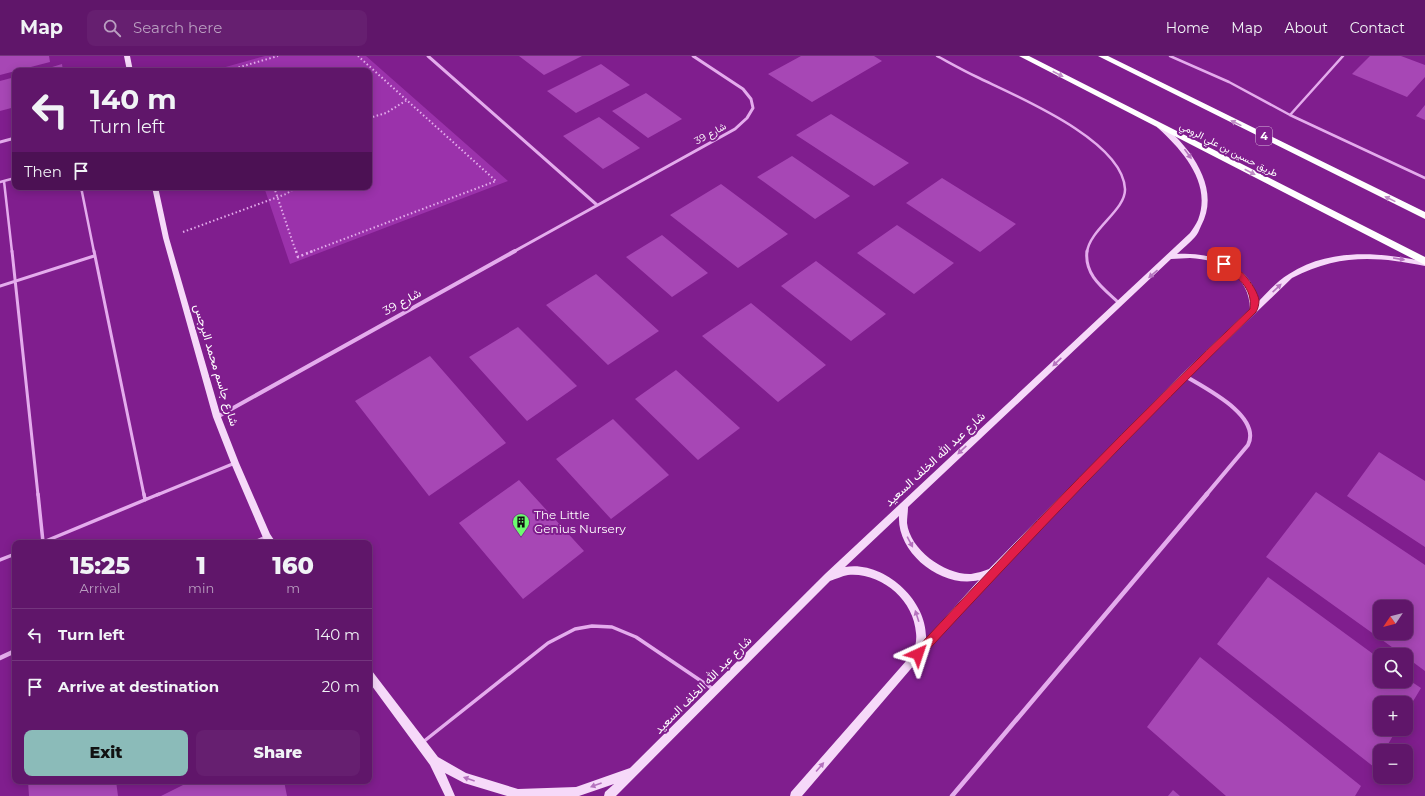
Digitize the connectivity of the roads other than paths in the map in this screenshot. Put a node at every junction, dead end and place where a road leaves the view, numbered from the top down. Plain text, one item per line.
1 (127, 56) edge
2 (428, 56) edge
3 (693, 56) edge
4 (937, 56) edge
5 (1023, 56) edge
6 (1102, 56) edge
7 (1170, 56) edge
8 (1343, 56) edge
9 (129, 68) edge
10 (1290, 114) junction
11 (1160, 127) junction
12 (12, 139) edge
13 (0, 142) edge
14 (1425, 178) edge
15 (12, 179) edge
16 (4, 181) junction
17 (0, 182) edge
18 (82, 190) edge
19 (156, 190) edge
20 (598, 205) junction
21 (1425, 216) edge
22 (94, 256) junction
23 (1172, 257) junction
24 (1425, 261) edge
25 (1425, 264) edge
26 (14, 281) junction
27 (0, 286) edge
28 (1119, 303) junction
29 (1254, 310) junction
30 (1185, 376) junction
31 (217, 417) junction
32 (234, 463) junction
33 (145, 500) junction
34 (904, 505) junction
35 (42, 540) edge
36 (47, 540) edge
37 (269, 540) edge
38 (12, 555) edge
39 (0, 560) edge
40 (992, 573) junction
41 (828, 577) junction
42 (12, 652) edge
43 (918, 654) junction
44 (0, 658) edge
45 (372, 678) edge
46 (714, 690) junction
47 (421, 744) junction
48 (434, 761) junction
49 (632, 772) junction
50 (450, 796) edge
51 (609, 796) edge
52 (795, 796) edge
53 (952, 796) edge

1 - 9 main road
2 - 20 street
3 - 20 street, شارع 39
4 - 28 lane
5 -> 11 highway, طريق حسين بن علي الرومي
21 -> 6 highway, 4
7 - 10 lane
8 - 10 lane
10 - 14 lane
11 -> 23 main road, شارع عبد الله الخلف السعيد
11 -> 24 highway, طريق حسين بن علي الرومي
12 - 13 street
15 - 16 lane
16 - 17 lane
16 - 26 lane
18 - 22 lane
19 - 31 main road, شارع جاسم محمد البرجس
20 - 31 street, شارع 39
22 - 26 lane
22 - 33 lane
23 -> 28 main road, شارع عبد الله الخلف السعيد
23 - 29 main road
29 -> 25 main road
26 - 27 lane
26 - 35 lane
28 -> 34 main road, شارع عبد الله الخلف السعيد
29 - 30 main road
30 - 40 main road
30 - 53 street
31 - 32 main road, شارع جاسم محمد البرجس
32 - 33 lane
32 - 37 main road, شارع جاسم محمد البرجس
33 - 36 lane
34 -> 40 main road
34 - 41 main road, شارع عبد الله الخلف السعيد
38 - 39 lane
40 - 43 main road
43 -> 41 main road
41 - 46 main road, شارع عبد الله الخلف السعيد
42 - 44 street
52 -> 43 main road
45 - 47 main road
46 - 47 lane
46 - 49 main road, شارع عبد الله الخلف السعيد
47 - 48 main road
49 -> 48 main road
48 - 50 main road
49 - 51 main road, شارع عبد الله الخلف السعيد

